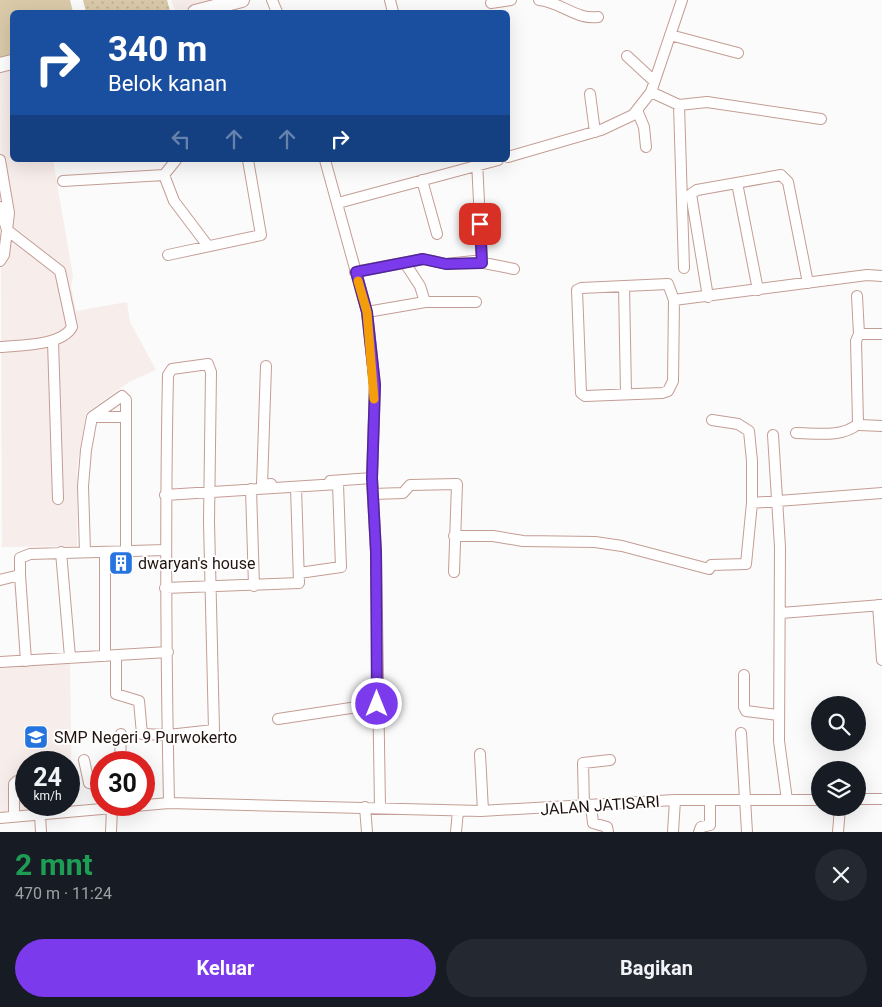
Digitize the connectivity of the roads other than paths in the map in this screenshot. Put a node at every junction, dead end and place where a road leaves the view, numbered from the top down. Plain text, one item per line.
1 (242, 0) edge
2 (511, 0) edge
3 (539, 0) edge
4 (682, 0) edge
5 (491, 5) edge
6 (204, 10) edge
7 (598, 17) dead end
8 (670, 35) junction
9 (738, 52) dead end
10 (626, 56) dead end
11 (653, 86) junction
12 (590, 94) dead end
13 (679, 105) junction
14 (637, 110) junction
15 (821, 119) dead end
16 (595, 132) junction
17 (646, 147) dead end
18 (510, 156) edge
19 (0, 160) edge
20 (174, 162) edge
21 (248, 162) edge
22 (326, 162) edge
23 (477, 163) edge
24 (164, 175) junction
25 (422, 180) junction
26 (63, 181) dead end
27 (738, 183) junction
28 (338, 204) junction
29 (0, 207) edge
30 (7, 230) junction
31 (437, 234) dead end
32 (208, 246) junction
33 (168, 255) dead end
34 (0, 261) edge
35 (405, 262) junction
36 (482, 263) junction
37 (684, 268) dead end
38 (514, 269) dead end
39 (356, 272) junction
40 (882, 276) edge
41 (808, 283) junction
42 (624, 286) junction
43 (758, 290) junction
44 (857, 296) dead end
45 (708, 297) junction
46 (674, 300) junction
47 (425, 302) junction
48 (476, 302) dead end
49 (367, 312) junction
50 (859, 334) junction
51 (882, 334) edge
52 (53, 340) junction
53 (0, 347) edge
54 (266, 366) dead end
55 (626, 393) junction
56 (92, 417) junction
57 (126, 417) junction
58 (712, 420) dead end
59 (858, 424) junction
60 (882, 426) edge
61 (796, 433) dead end
62 (773, 435) dead end
63 (372, 478) junction
64 (296, 487) junction
65 (251, 489) junction
66 (210, 492) junction
67 (882, 493) edge
68 (165, 494) junction
69 (373, 494) junction
70 (58, 499) dead end
71 (778, 500) junction
72 (752, 503) junction
73 (454, 536) junction
74 (165, 550) junction
75 (126, 551) junction
76 (61, 552) junction
77 (85, 552) junction
78 (105, 552) junction
79 (299, 572) junction
80 (454, 572) dead end
81 (20, 575) junction
82 (0, 580) edge
83 (254, 586) junction
84 (210, 587) junction
85 (166, 588) junction
86 (880, 605) edge
87 (781, 614) junction
88 (168, 652) junction
89 (105, 656) junction
90 (116, 656) junction
91 (70, 657) junction
92 (882, 660) edge
93 (26, 661) junction
94 (0, 662) edge
95 (744, 675) dead end
96 (377, 704) junction
97 (778, 715) junction
98 (278, 719) dead end
99 (741, 733) dead end
100 (121, 734) dead end
101 (168, 735) junction
102 (120, 751) edge
103 (480, 754) dead end
104 (84, 760) dead end
105 (610, 760) dead end
106 (90, 783) edge
107 (15, 784) edge
108 (882, 799) edge
109 (675, 800) junction
110 (710, 800) junction
111 (745, 800) junction
112 (787, 800) junction
113 (811, 800) edge
114 (866, 800) edge
115 (169, 803) junction
116 (155, 804) edge
117 (588, 806) junction
118 (365, 807) junction
119 (380, 808) junction
120 (458, 810) junction
121 (483, 811) junction
122 (19, 816) edge
123 (39, 816) edge
124 (107, 816) edge
125 (839, 816) edge
126 (14, 817) junction
127 (0, 818) edge
128 (41, 832) edge
129 (111, 832) edge
130 (366, 832) edge
131 (456, 832) edge
132 (608, 832) edge
133 (673, 832) edge
134 (699, 832) edge
135 (747, 832) edge
136 (838, 832) edge

1 - 6 main road
2 - 5 street
3 - 7 street
4 - 8 street
8 - 9 street
8 - 11 street
10 - 11 street
11 - 13 street
11 - 14 street
12 - 16 street
13 - 15 street
13 - 37 street
14 - 16 street
14 - 17 street
16 - 18 street
19 - 30 street
20 - 24 street
21 - 32 street
22 - 28 street
23 - 25 street
23 - 36 street
24 - 26 street
24 - 32 street
25 - 28 street
25 - 31 street
27 - 41 street
27 - 43 street
27 - 45 street
28 - 39 street
29 - 30 street
30 - 34 street
30 - 52 street
32 - 33 street
35 - 36 street
35 - 39 street
35 - 47 street
36 - 38 street
39 - 49 street
40 - 41 street
41 - 43 street
42 - 46 street
42 - 55 street
42 - 55 street
43 - 45 street
44 - 50 street
45 - 46 street
46 - 55 street
47 - 48 street
47 - 49 street
49 - 63 street
50 - 51 street
50 - 59 street
52 - 53 street
52 - 70 street
54 - 63 street
56 - 57 street
56 - 57 street
56 - 77 street
57 - 75 street
58 - 72 street
59 - 60 street
59 - 61 street
62 - 71 street
63 - 69 street
64 - 65 street
64 - 79 street
64 - 79 street
65 - 66 street
65 - 83 street
66 - 68 street
66 - 68 street
66 - 84 street
67 - 71 street
68 - 74 street
69 - 73 street
69 - 96 street
71 - 72 street
71 - 87 street
72 - 73 street
73 - 80 street
74 - 75 street
74 - 85 street
75 - 78 street
76 - 77 street
76 - 81 street
76 - 91 street
77 - 78 street
78 - 89 street
79 - 83 street
81 - 82 street
81 - 93 street
83 - 84 street
84 - 85 street
84 - 101 street
85 - 88 street
86 - 87 street
86 - 92 street
87 - 97 street
88 - 90 street
88 - 101 street
89 - 90 street
89 - 91 street
90 - 101 street
91 - 93 street
93 - 94 street
95 - 97 street
96 - 98 street
96 - 119 street
97 - 112 street
99 - 111 street
100 - 102 street
101 - 115 street
103 - 121 street
104 - 106 street
105 - 117 street
107 - 126 street
108 - 114 street
109 - 110 street, JALAN JATISARI
109 - 117 street, JALAN JATISARI
109 - 133 street
110 - 111 street, JALAN JATISARI
110 - 134 street
111 - 112 street, JALAN JATISARI
111 - 135 street
112 - 113 street, JALAN JATISARI
115 - 116 street, JALAN JATISARI
115 - 118 street, JALAN JATISARI
117 - 121 street, JALAN JATISARI
117 - 132 street
118 - 119 street, JALAN JATISARI
118 - 130 street
119 - 120 street, JALAN JATISARI
120 - 121 street, JALAN JATISARI
120 - 131 street
122 - 126 street, JALAN JATISARI
123 - 128 street
124 - 129 street
125 - 136 street
126 - 127 street, JALAN JATISARI

